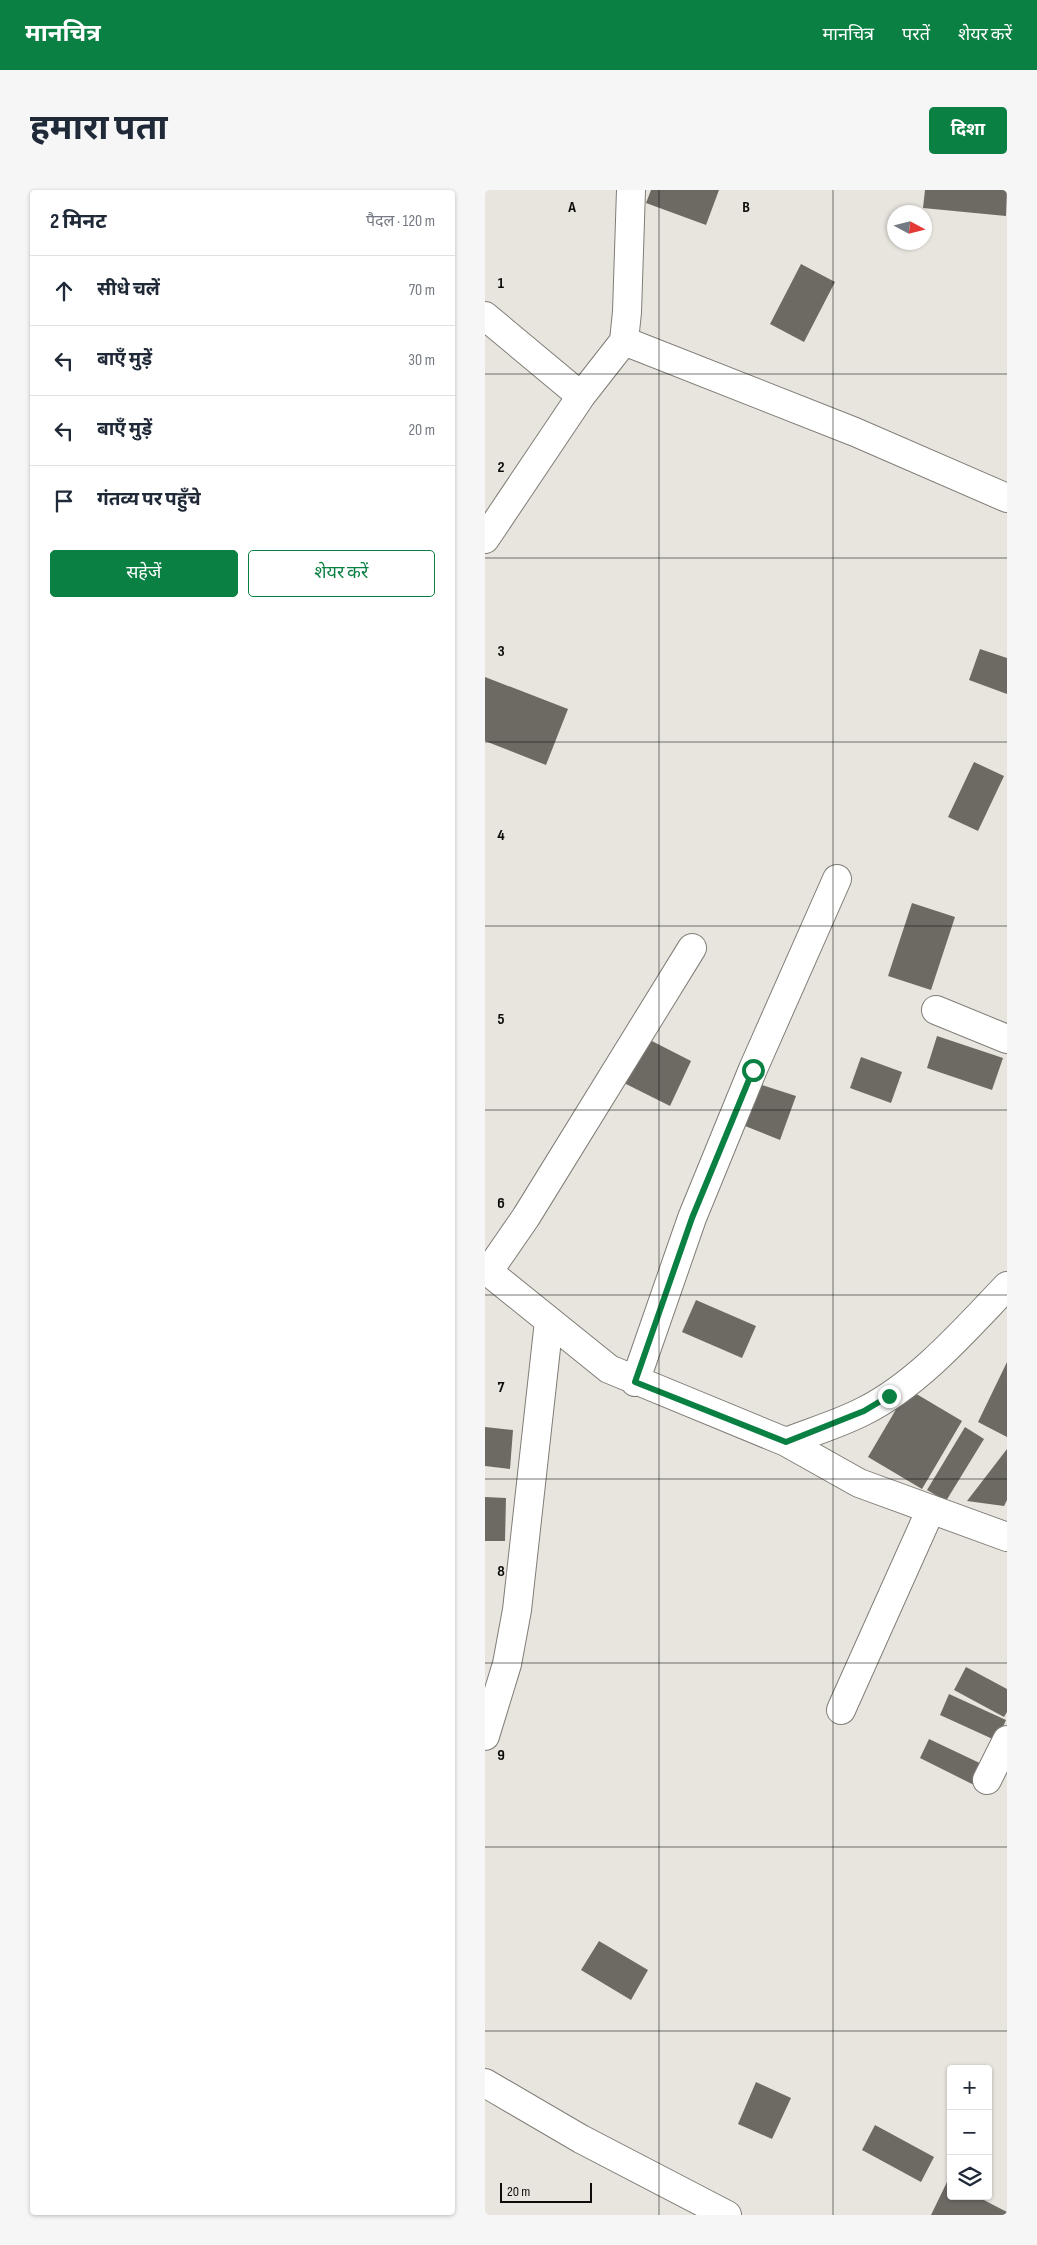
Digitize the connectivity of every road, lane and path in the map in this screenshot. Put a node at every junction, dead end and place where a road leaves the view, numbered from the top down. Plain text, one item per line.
1 (629, 192) edge
2 (485, 316) edge
3 (624, 341) junction
4 (581, 396) junction
5 (1007, 498) edge
6 (485, 539) edge
7 (837, 879) dead end
8 (692, 948) dead end
9 (936, 1010) dead end
10 (1007, 1039) edge
11 (487, 1271) edge
12 (1007, 1286) edge
13 (549, 1320) junction
14 (635, 1382) junction
15 (786, 1442) junction
16 (931, 1509) junction
17 (1007, 1537) edge
18 (841, 1710) dead end
19 (485, 1736) edge
20 (1007, 1740) edge
21 (987, 1780) dead end
22 (485, 2083) edge
23 (727, 2215) edge

1 - 3 street
2 - 4 street
3 - 4 street
3 - 5 street
4 - 6 street
7 - 14 street
8 - 11 street
9 - 10 street
11 - 13 street
12 - 15 street
13 - 14 street
13 - 19 street
14 - 15 street
15 - 16 street
16 - 17 street
16 - 18 street
20 - 21 street
22 - 23 street

